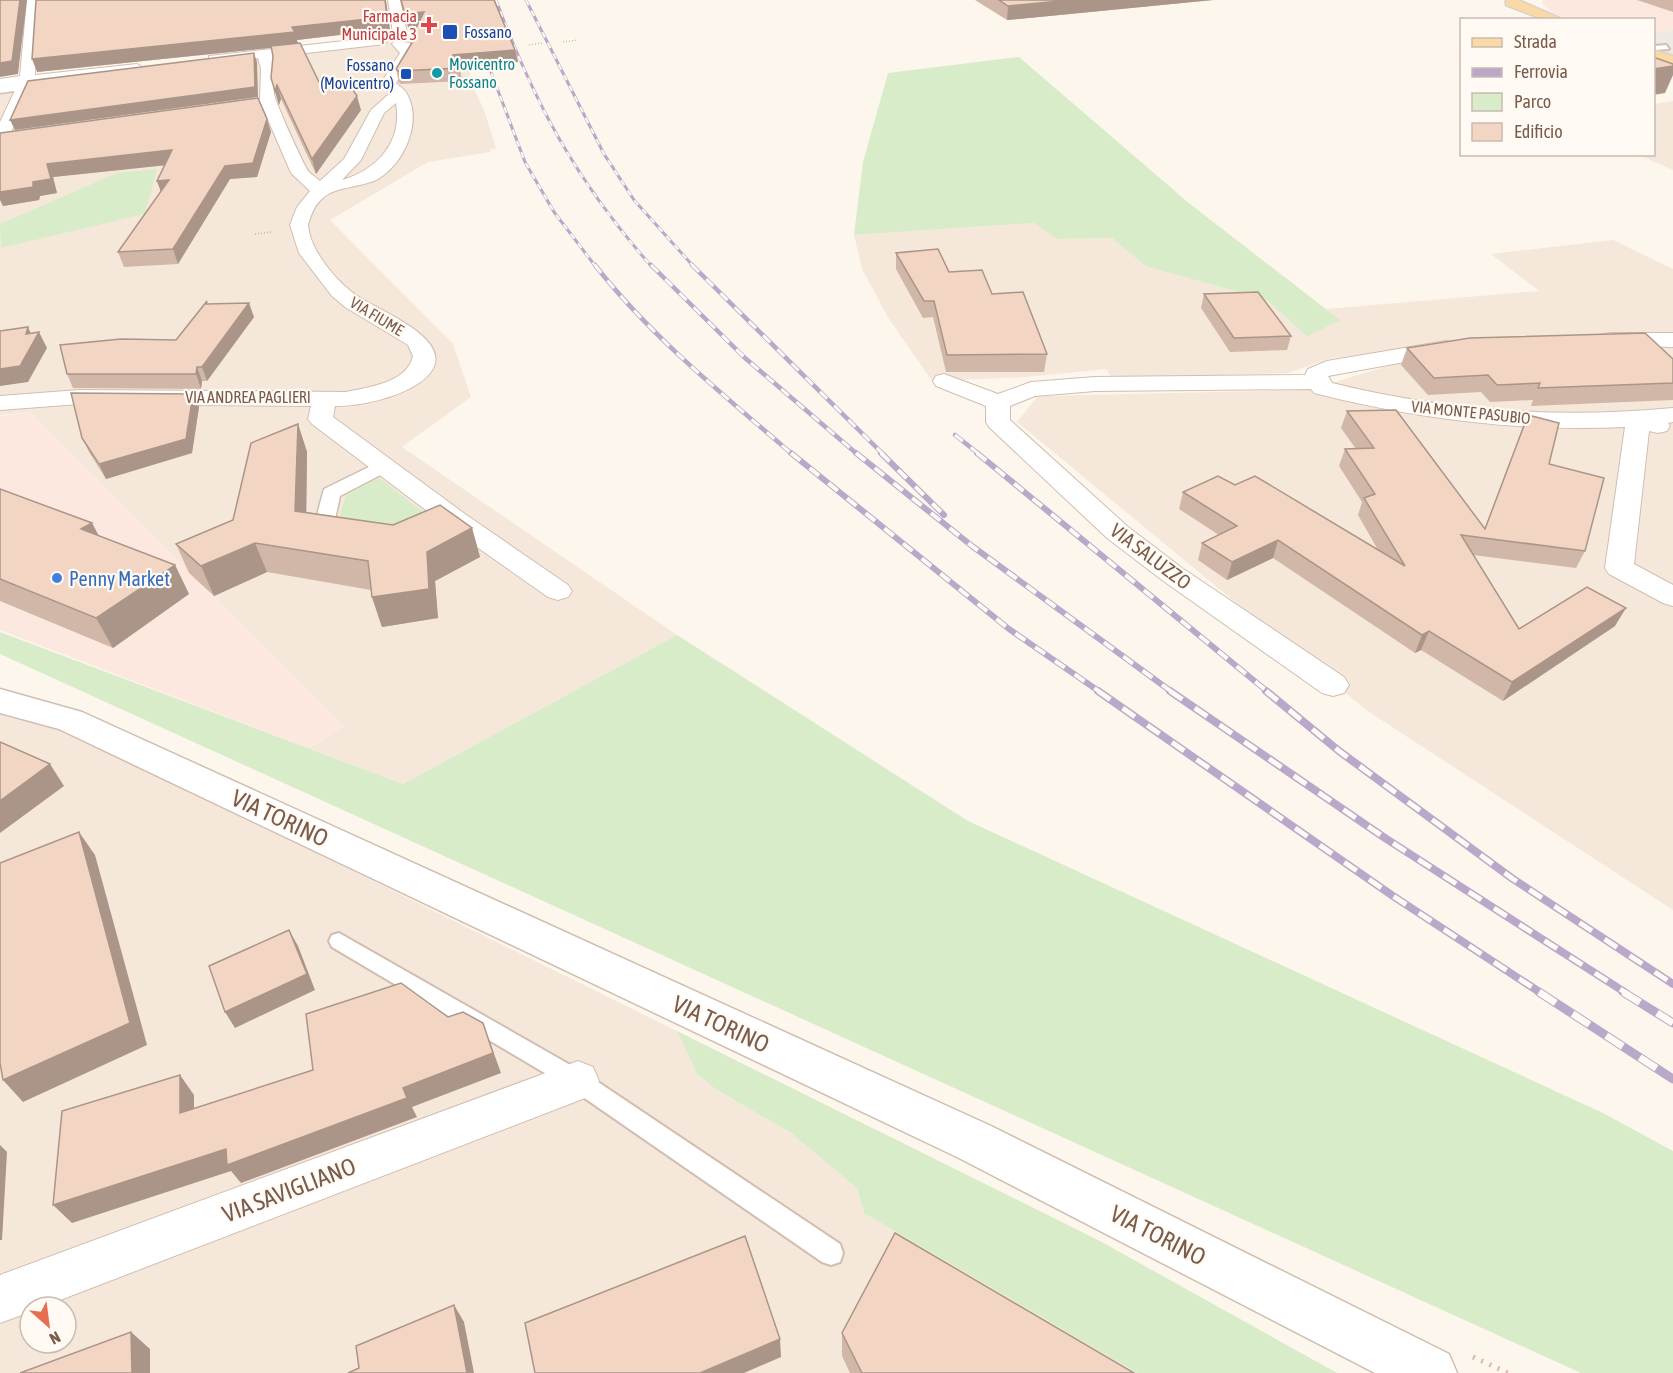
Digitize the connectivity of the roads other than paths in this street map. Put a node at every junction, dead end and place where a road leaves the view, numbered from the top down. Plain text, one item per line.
1 (33, 0) edge
2 (394, 0) edge
3 (1506, 1) edge
4 (1535, 1) edge
5 (1553, 17) edge
6 (417, 36) edge
7 (400, 38) junction
8 (1660, 51) edge
9 (304, 52) edge
10 (264, 56) junction
11 (194, 62) edge
12 (1673, 62) edge
13 (209, 64) edge
14 (149, 69) edge
15 (0, 84) edge
16 (25, 84) junction
17 (0, 90) edge
18 (400, 94) junction
19 (268, 103) junction
20 (206, 110) edge
21 (1, 135) edge
22 (23, 136) edge
23 (321, 191) junction
24 (1587, 340) edge
25 (1673, 340) edge
26 (1463, 345) edge
27 (1318, 378) junction
28 (944, 381) dead end
29 (325, 398) junction
30 (998, 402) junction
31 (0, 403) edge
32 (1673, 415) edge
33 (1638, 420) junction
34 (1673, 431) edge
35 (385, 465) junction
36 (356, 539) edge
37 (558, 591) dead end
38 (1673, 597) edge
39 (1333, 685) dead end
40 (0, 701) edge
41 (339, 941) dead end
42 (578, 1081) junction
43 (831, 1253) dead end
44 (0, 1299) edge
45 (1430, 1373) edge

1 - 16 street
2 - 7 street
3 - 4 main road
3 - 5 main road
4 - 5 main road
6 - 7 street
7 - 10 street
7 - 18 street
8 - 12 main road
9 - 10 street
10 - 11 street
10 - 13 street
10 - 19 street
14 - 16 street
15 - 16 street
16 - 17 street
16 - 21 street
18 - 23 street
18 - 23 street
19 - 20 street
19 - 23 street
21 - 22 street
23 - 29 street, VIA FIUME
24 - 25 street
26 - 27 street
27 - 30 street
27 - 33 street, VIA MONTE PASUBIO
28 - 30 street
29 - 31 street, VIA ANDREA PAGLIERI
29 - 35 street, VIA ANDREA PAGLIERI
30 - 39 street, VIA SALUZZO
32 - 33 street, VIA MONTE PASUBIO
33 - 34 street
33 - 38 street
35 - 36 street
35 - 37 street, VIA ANDREA PAGLIERI
40 - 45 street, VIA TORINO
41 - 42 lane
42 - 43 lane
42 - 44 street, VIA SAVIGLIANO

